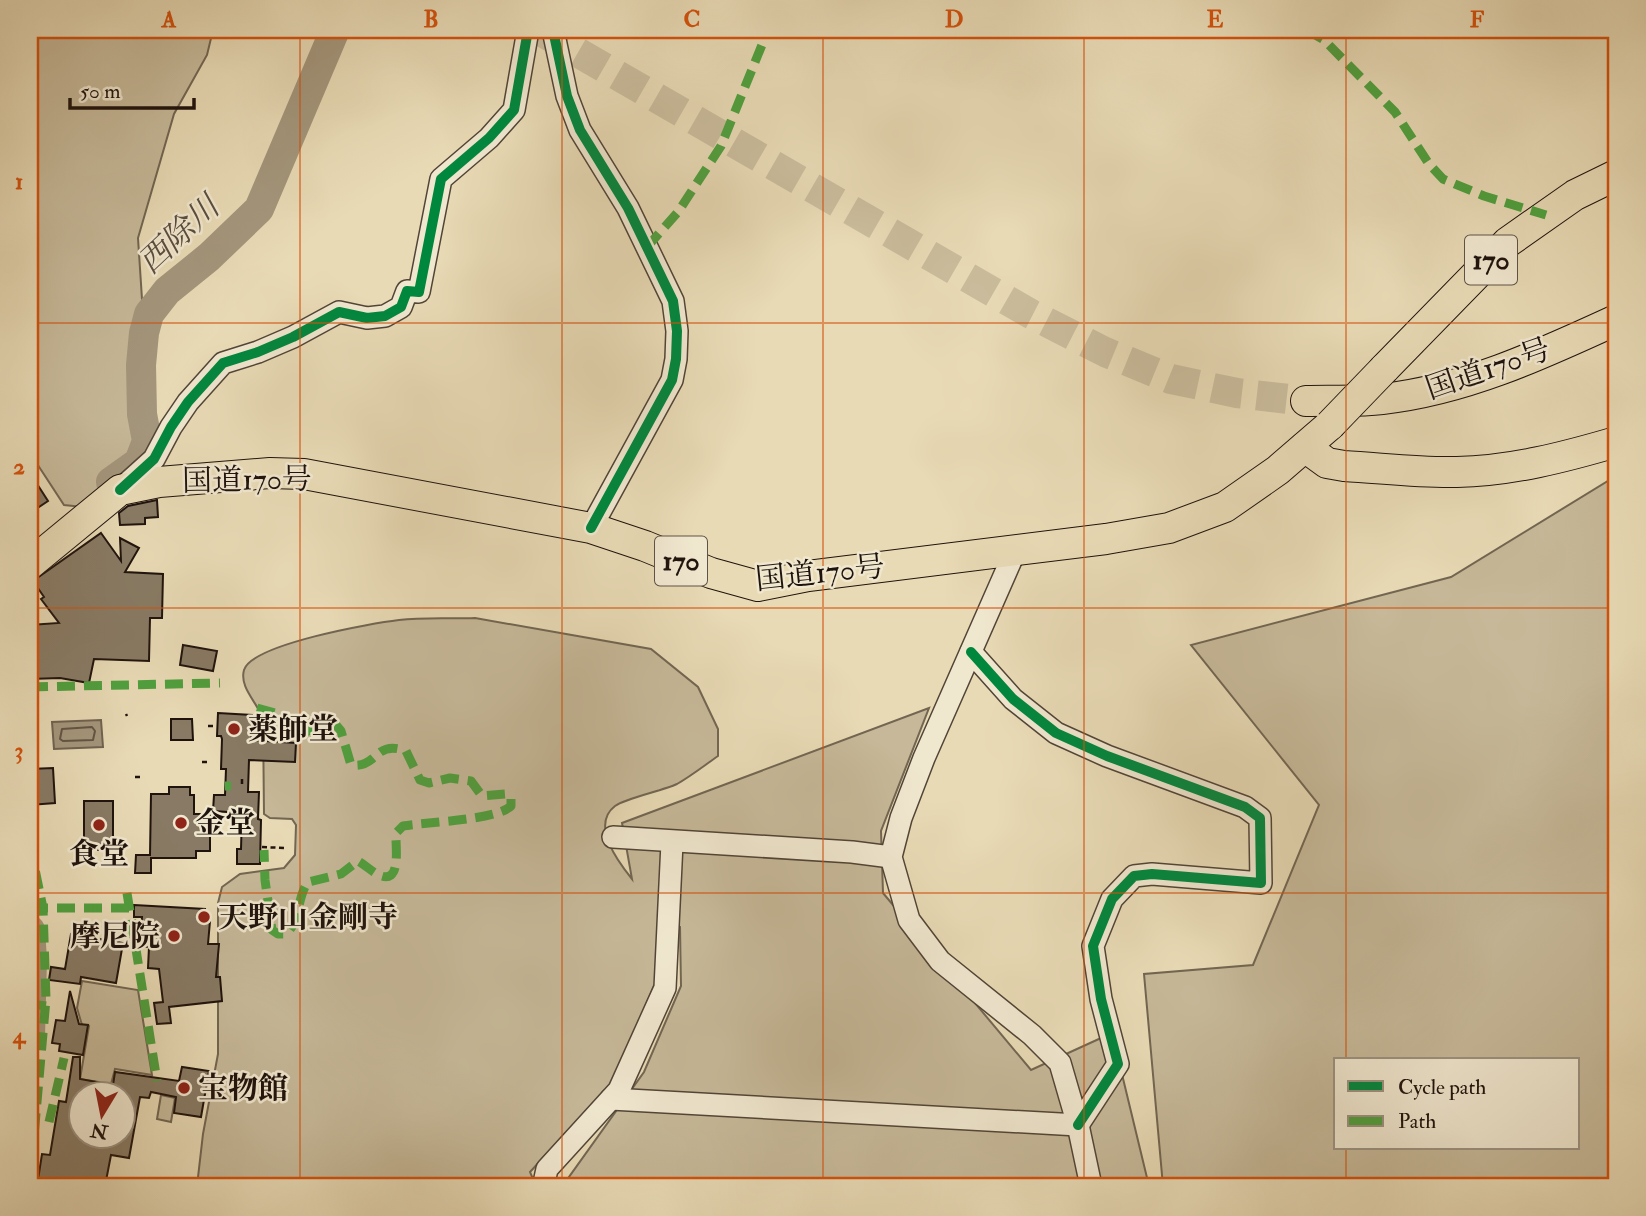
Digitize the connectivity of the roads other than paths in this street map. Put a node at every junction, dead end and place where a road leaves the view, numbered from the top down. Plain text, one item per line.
1 (528, 30) edge
2 (553, 30) edge
3 (1616, 175) edge
4 (1616, 298) edge
5 (1616, 320) edge
6 (1616, 334) edge
7 (1548, 350) junction
8 (1507, 368) junction
9 (1306, 401) tunnel mouth
10 (1616, 429) edge
11 (1616, 442) edge
12 (1305, 447) junction
13 (120, 490) junction
14 (591, 528) junction
15 (1017, 549) junction
16 (30, 564) edge
17 (971, 652) junction
18 (613, 837) dead end
19 (672, 843) junction
20 (891, 857) junction
21 (611, 1099) junction
22 (1078, 1125) junction
23 (546, 1186) edge
24 (1091, 1186) edge

1 - 13 street
2 - 14 street
3 - 12 highway, 国道170号 / 170, bridge
4 - 8 highway
5 - 7 highway, 国道170号
6 - 7 highway
7 - 8 highway, 国道170号
8 - 9 highway, 国道170号
10 - 12 highway
11 - 12 highway
12 - 15 highway, 国道170号 / 170
13 - 14 highway, 国道170号 / 170
13 - 16 highway, 国道170号 / 170
14 - 15 highway, 国道170号 / 170
15 - 17 street
17 - 20 street
17 - 22 street
18 - 19 street
19 - 20 street
19 - 21 street
20 - 22 street
21 - 22 street
21 - 23 street
22 - 24 street

